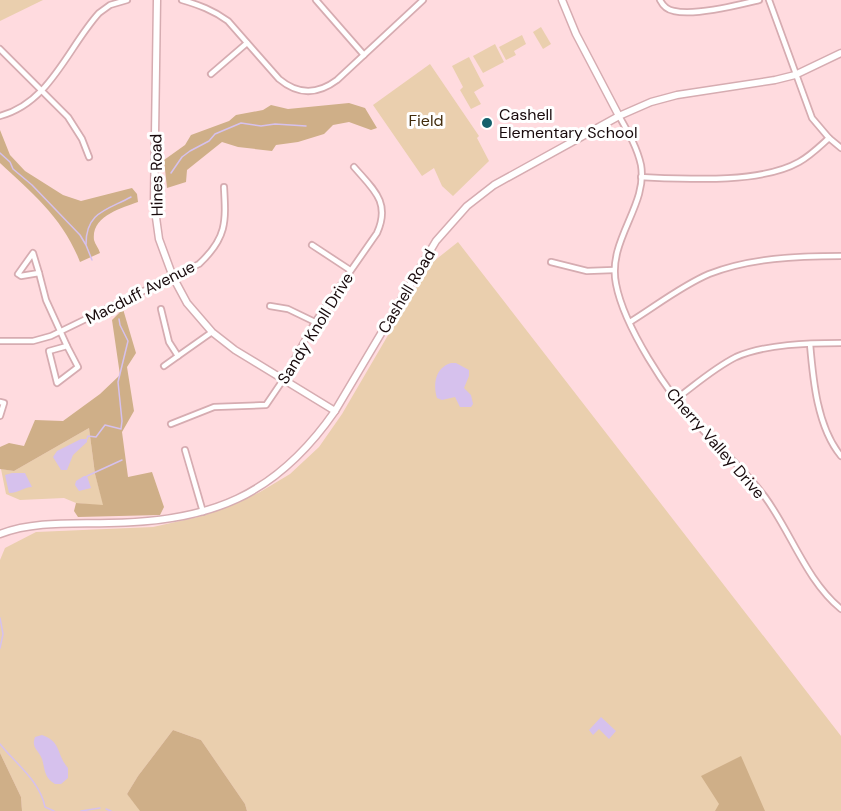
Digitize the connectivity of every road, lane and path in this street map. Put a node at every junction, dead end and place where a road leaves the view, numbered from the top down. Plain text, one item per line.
1 (127, 0) edge
2 (157, 0) edge
3 (182, 0) edge
4 (316, 0) edge
5 (423, 0) edge
6 (562, 0) edge
7 (660, 0) edge
8 (759, 0) edge
9 (769, 0) edge
10 (247, 43) junction
11 (0, 49) edge
12 (841, 53) edge
13 (364, 55) junction
14 (211, 74) dead end
15 (795, 75) junction
16 (41, 91) junction
17 (0, 116) edge
18 (619, 116) junction
19 (829, 138) junction
20 (841, 148) edge
21 (88, 157) dead end
22 (354, 167) dead end
23 (641, 177) junction
24 (224, 187) dead end
25 (312, 245) dead end
26 (841, 256) edge
27 (551, 262) dead end
28 (350, 270) junction
29 (615, 270) junction
30 (39, 273) junction
31 (173, 277) junction
32 (270, 306) dead end
33 (161, 309) dead end
34 (315, 322) junction
35 (630, 322) junction
36 (62, 332) junction
37 (212, 332) junction
38 (0, 341) edge
39 (841, 343) edge
40 (810, 344) junction
41 (67, 346) junction
42 (178, 356) junction
43 (164, 366) dead end
44 (283, 380) junction
45 (676, 399) junction
46 (0, 402) edge
47 (335, 411) junction
48 (0, 416) edge
49 (171, 424) dead end
50 (185, 450) dead end
51 (841, 456) edge
52 (203, 512) junction
53 (0, 534) edge
54 (841, 609) edge

1 - 16 street
2 - 31 street, Hines Road
3 - 10 street
4 - 13 street
5 - 13 street
6 - 18 street, Cherry Valley Drive
7 - 8 street
9 - 15 street
10 - 13 street
10 - 14 street
11 - 16 street
12 - 15 street, Cashell Road
15 - 18 street, Cashell Road
15 - 19 street
16 - 17 street
16 - 21 street
18 - 23 street, Cherry Valley Drive
18 - 47 street, Cashell Road
19 - 20 street
19 - 23 street
22 - 28 street, Sandy Knoll Drive
23 - 29 street, Cherry Valley Drive
24 - 31 street, Macduff Avenue
25 - 28 street
26 - 35 street
27 - 29 street
28 - 34 street, Sandy Knoll Drive
29 - 35 street, Cherry Valley Drive
30 - 30 street
30 - 36 street
31 - 36 street, Macduff Avenue
31 - 37 street, Hines Road
32 - 34 street
33 - 42 street
34 - 44 street, Sandy Knoll Drive
35 - 45 street, Cherry Valley Drive
36 - 38 street, Macduff Avenue
36 - 41 street
37 - 42 street
37 - 44 street, Hines Road
39 - 40 street
40 - 45 street
40 - 51 street
41 - 41 street
42 - 43 street
44 - 47 street, Hines Road
44 - 49 street, Sandy Knoll Drive
45 - 54 street, Cherry Valley Drive
46 - 48 street
47 - 52 street, Cashell Road
50 - 52 street
52 - 53 street, Cashell Road

